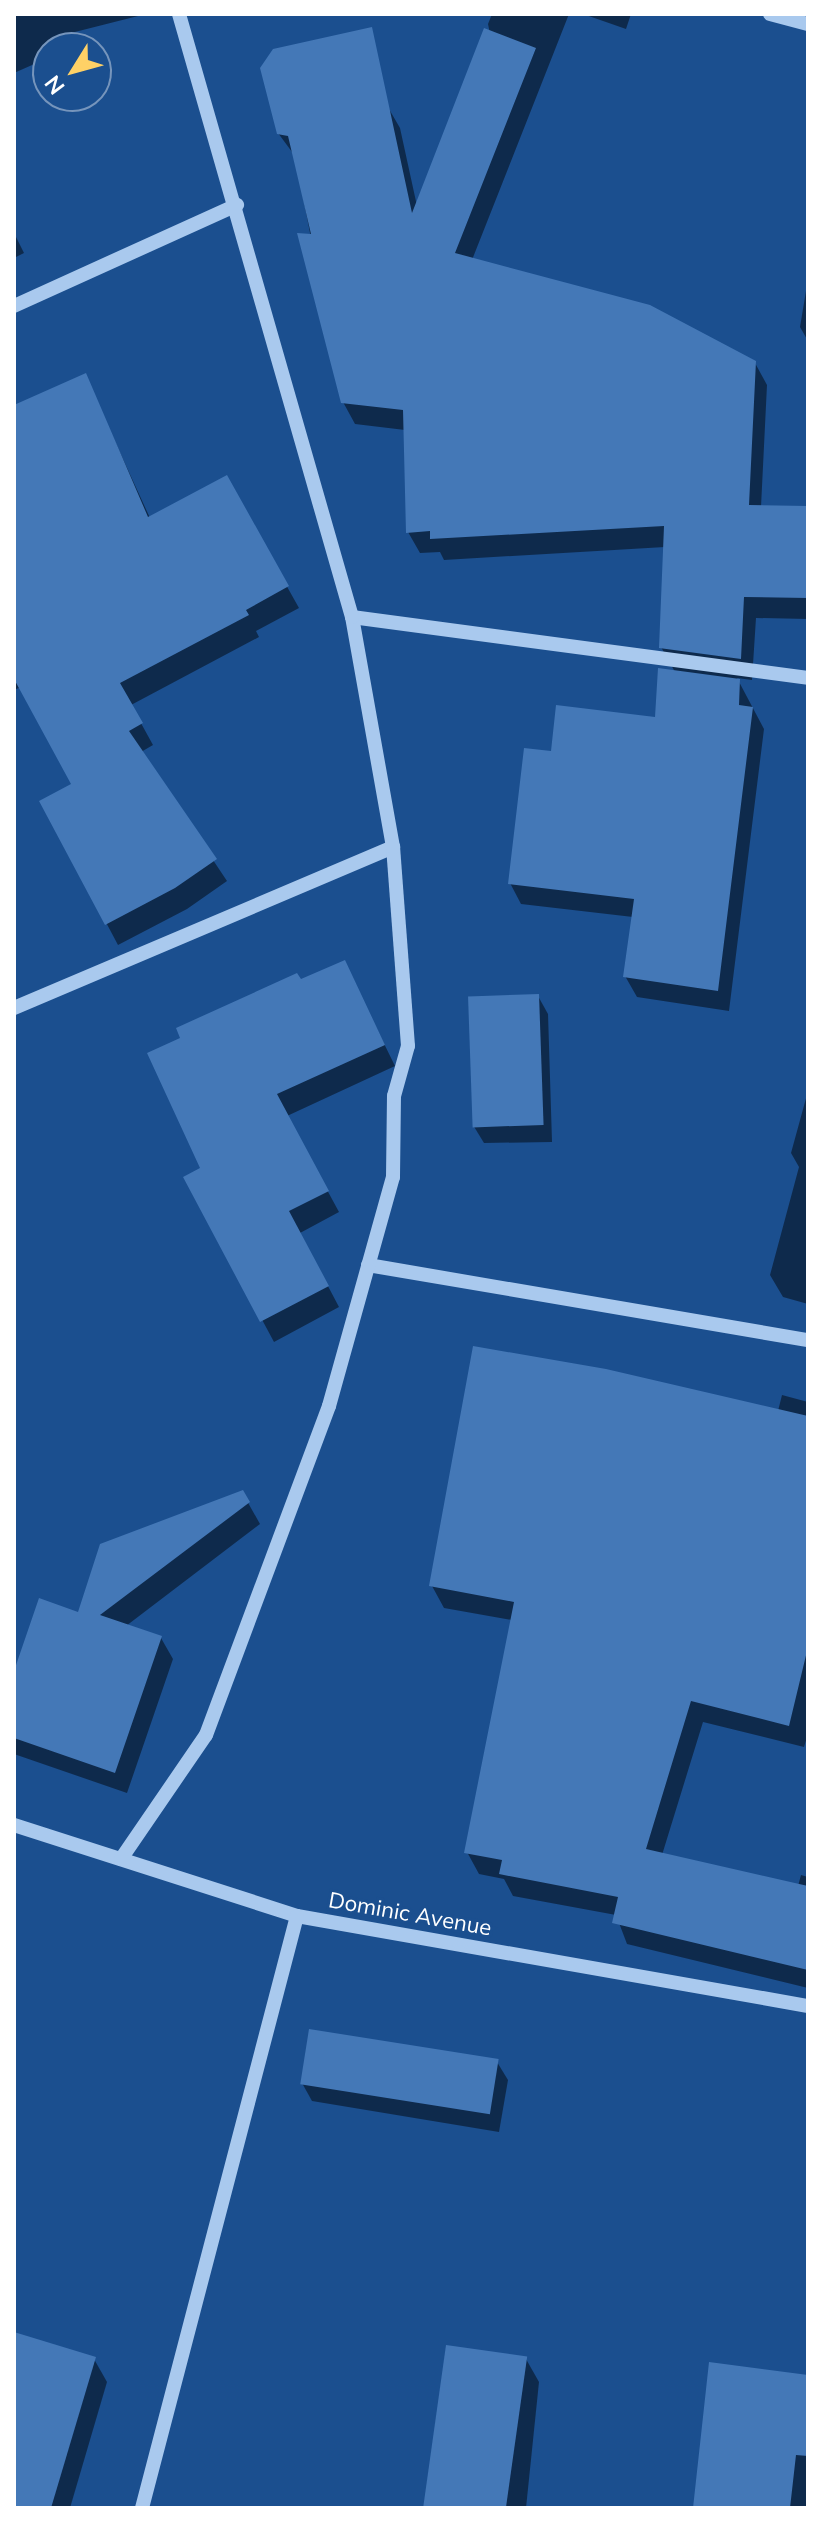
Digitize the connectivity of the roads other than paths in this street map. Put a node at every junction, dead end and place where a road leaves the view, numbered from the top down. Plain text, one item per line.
1 (179, 14) edge
2 (770, 14) edge
3 (808, 24) edge
4 (237, 205) junction
5 (14, 306) edge
6 (352, 617) junction
7 (808, 678) edge
8 (393, 847) junction
9 (14, 1008) edge
10 (368, 1265) junction
11 (808, 1340) edge
12 (14, 1825) edge
13 (121, 1859) junction
14 (297, 1916) junction
15 (808, 2006) edge
16 (142, 2508) edge

1 - 4 street
2 - 3 street
4 - 5 street
4 - 6 street
6 - 7 street
6 - 8 street
8 - 9 street
8 - 10 street
10 - 11 street
10 - 13 street
12 - 13 street, Dominic Avenue
13 - 14 street, Dominic Avenue
14 - 15 street, Dominic Avenue
14 - 16 street

